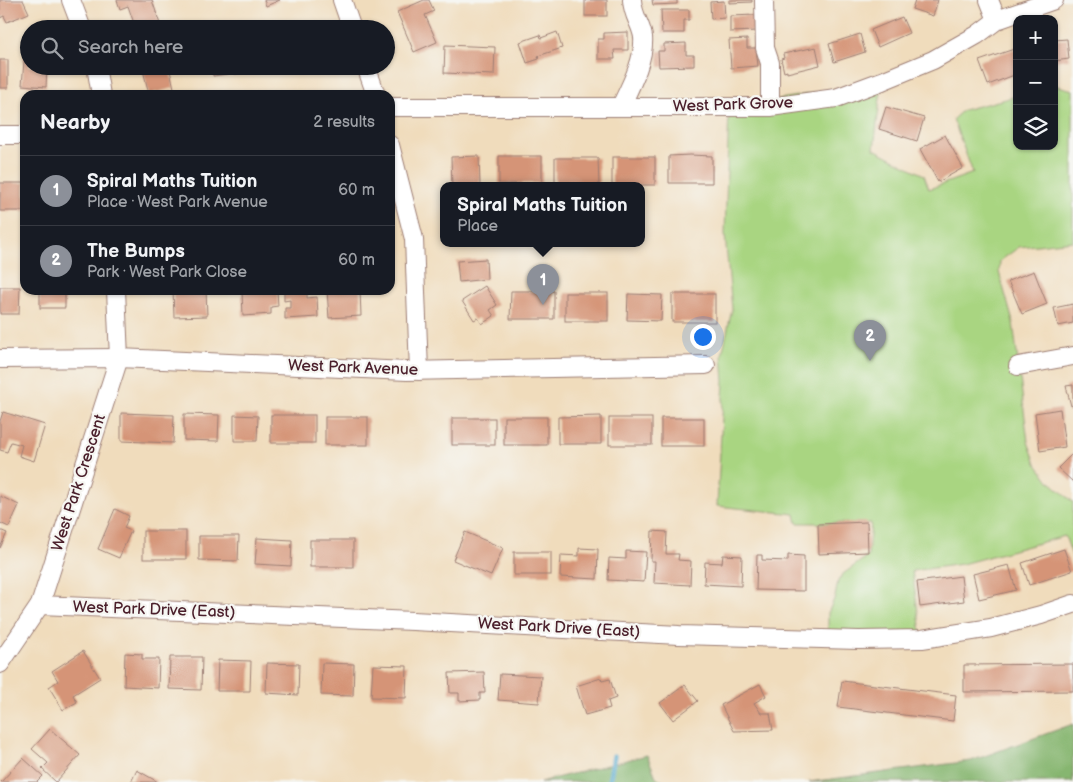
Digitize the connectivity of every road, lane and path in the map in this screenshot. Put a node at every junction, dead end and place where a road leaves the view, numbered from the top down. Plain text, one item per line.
1 (72, 0) edge
2 (342, 0) edge
3 (632, 0) edge
4 (764, 0) edge
5 (989, 0) edge
6 (1054, 0) edge
7 (79, 20) edge
8 (349, 20) edge
9 (997, 20) junction
10 (97, 75) edge
11 (369, 75) edge
12 (99, 90) edge
13 (374, 90) edge
14 (621, 106) junction
15 (770, 107) junction
16 (395, 108) edge
17 (0, 135) edge
18 (20, 135) edge
19 (395, 165) edge
20 (116, 295) edge
21 (1073, 356) edge
22 (119, 358) junction
23 (0, 359) edge
24 (706, 365) dead end
25 (1018, 366) dead end
26 (419, 371) junction
27 (1073, 604) edge
28 (40, 605) junction
29 (0, 664) edge

1 - 7 street
2 - 8 street
3 - 14 street
4 - 15 street
5 - 9 street
6 - 9 street, West Park Grove
9 - 15 street, West Park Grove
10 - 12 street
11 - 13 street
14 - 15 street, West Park Grove
14 - 16 street, West Park Grove
17 - 18 street
19 - 26 street
20 - 22 street, West Park Crescent
21 - 25 street
22 - 23 street, West Park Avenue
22 - 26 street, West Park Avenue
22 - 28 street, West Park Crescent
24 - 26 street, West Park Avenue
27 - 28 street, West Park Drive (East)
28 - 29 street, West Park Crescent

